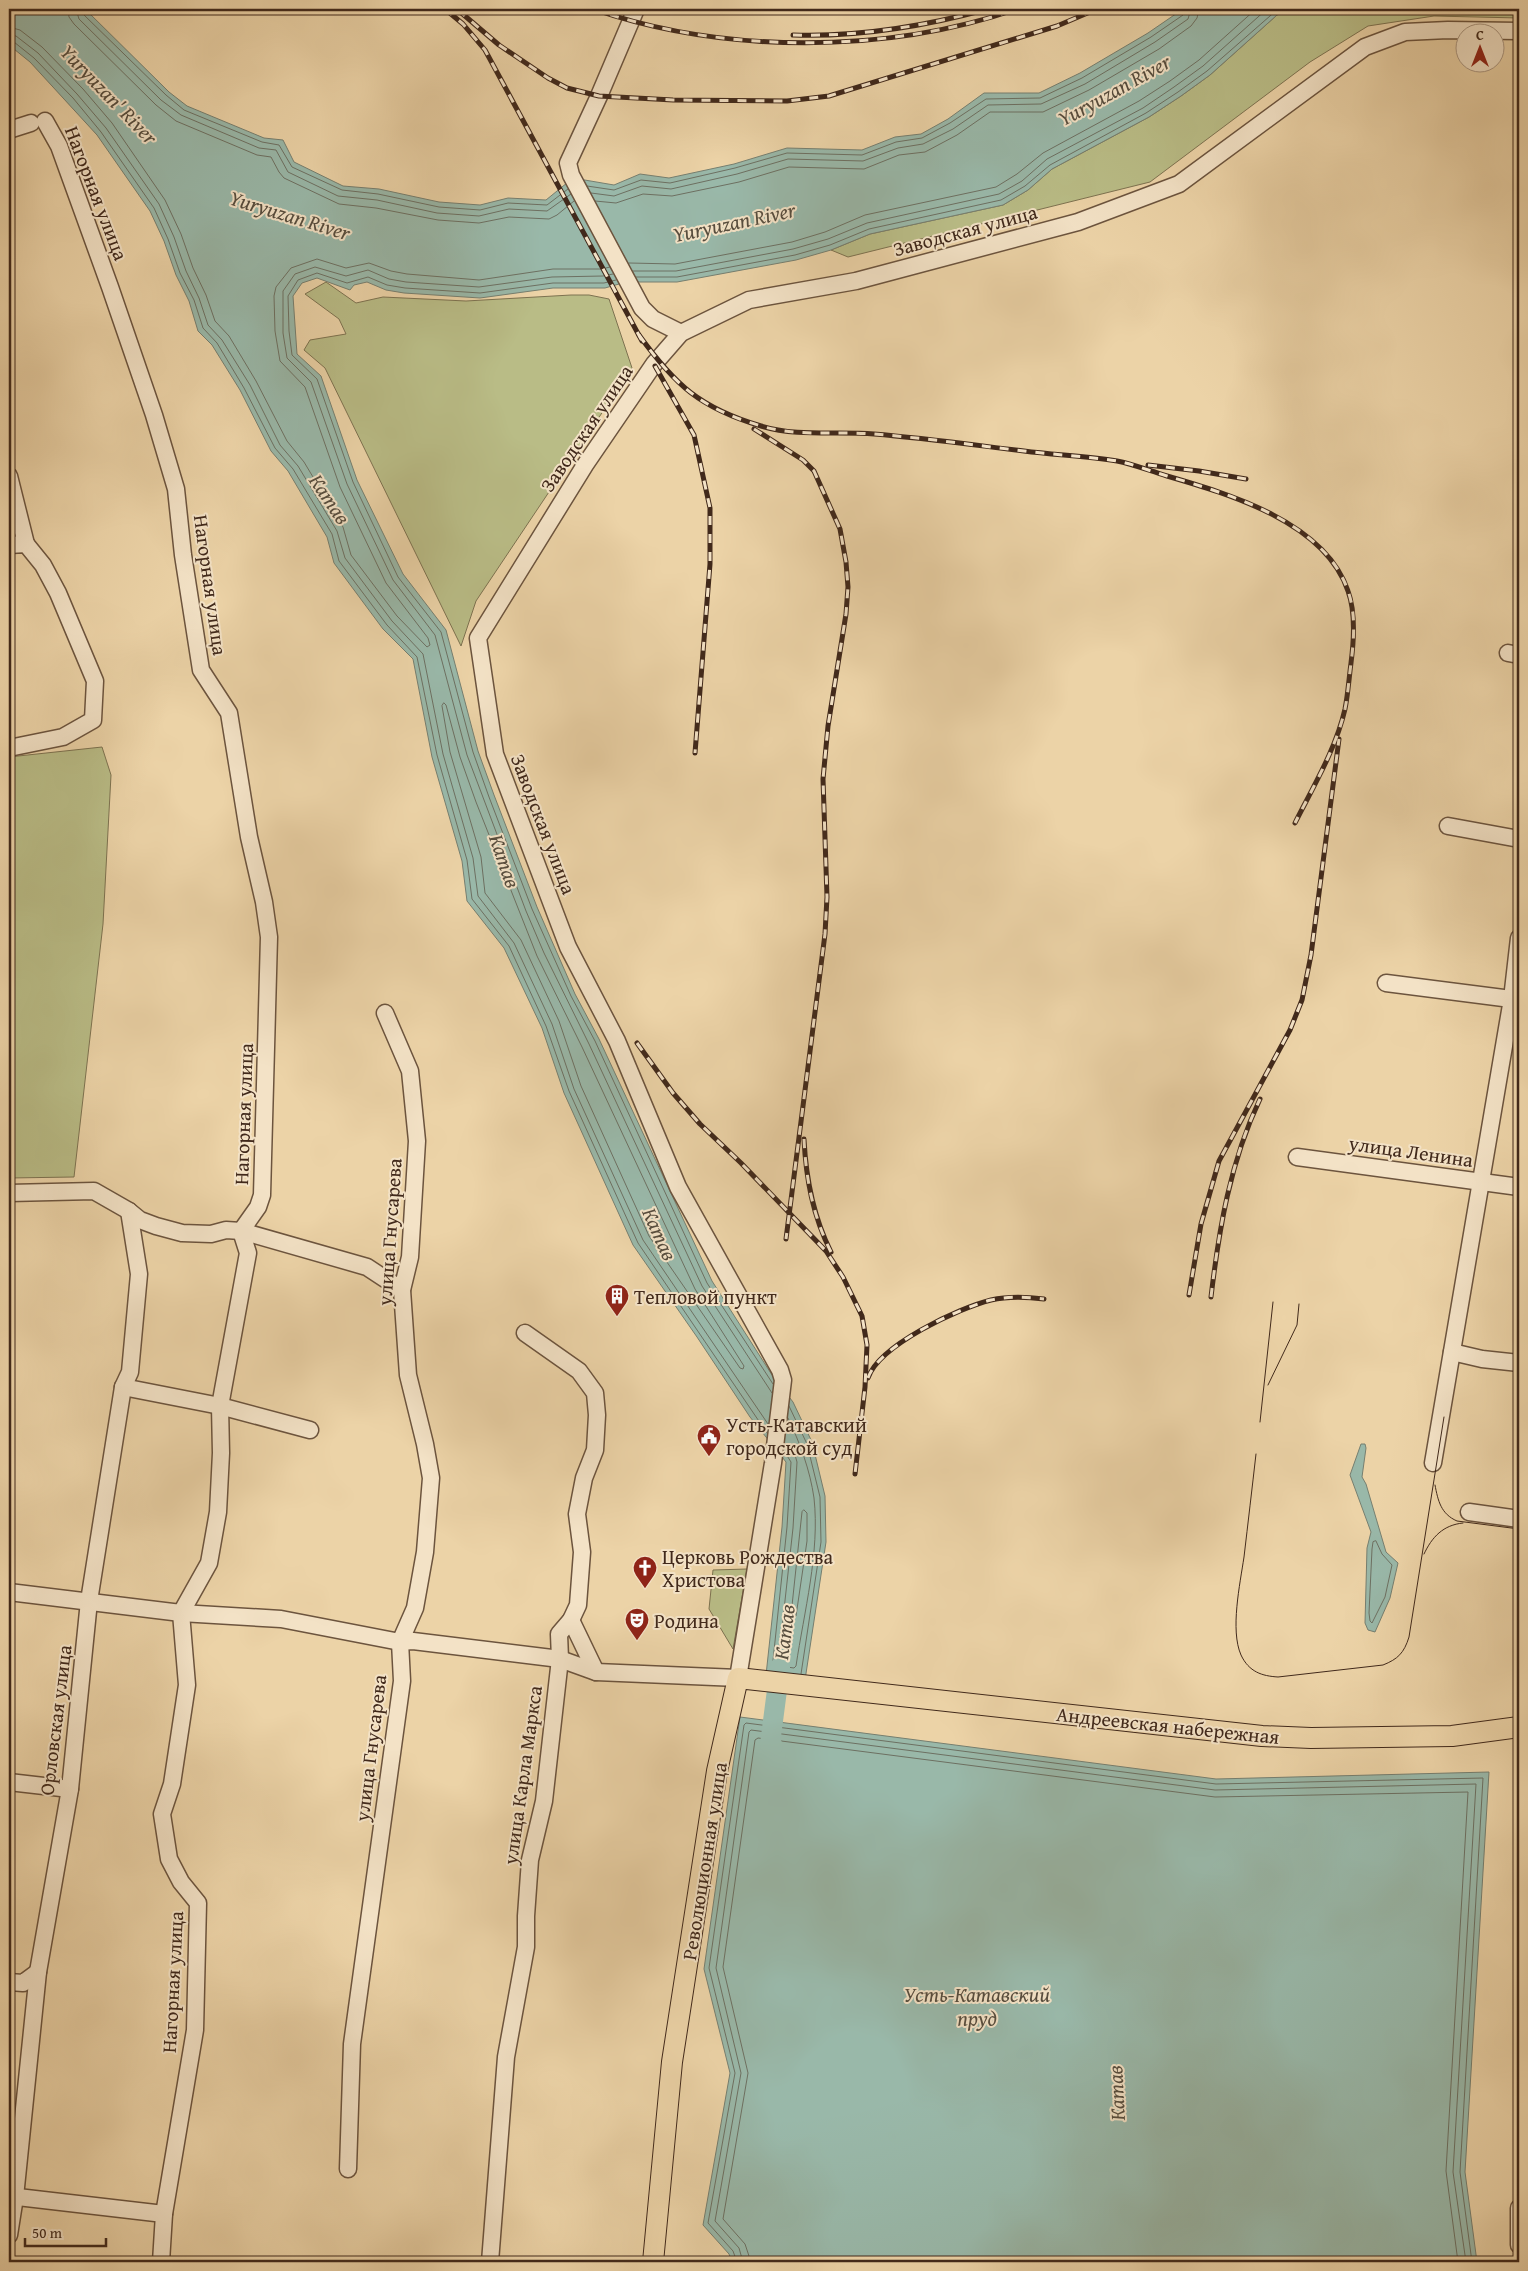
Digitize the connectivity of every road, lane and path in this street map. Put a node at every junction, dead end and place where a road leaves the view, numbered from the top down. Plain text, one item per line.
1 (636, 9) edge
2 (1519, 31) edge
3 (9, 130) edge
4 (681, 333) junction
5 (9, 476) edge
6 (26, 544) junction
7 (9, 545) edge
8 (9, 748) edge
9 (1448, 826) dead end
10 (1519, 838) edge
11 (1519, 938) edge
12 (1386, 983) dead end
13 (1516, 999) edge
14 (385, 1013) dead end
15 (1297, 1157) dead end
16 (1480, 1182) junction
17 (1519, 1187) edge
18 (9, 1193) edge
19 (130, 1211) junction
20 (241, 1231) junction
21 (402, 1290) junction
22 (525, 1333) dead end
23 (1452, 1352) junction
24 (1519, 1362) edge
25 (783, 1380) joint
26 (123, 1387) junction
27 (220, 1406) junction
28 (310, 1430) dead end
29 (1433, 1463) dead end
30 (1469, 1512) dead end
31 (1519, 1519) edge
32 (9, 1592) edge
33 (89, 1601) junction
34 (180, 1613) junction
35 (571, 1620) junction
36 (400, 1642) junction
37 (560, 1659) junction
38 (596, 1672) junction
39 (738, 1678) junction
40 (1519, 1727) edge
41 (9, 1782) edge
42 (70, 1789) junction
43 (38, 1972) junction
44 (9, 1982) edge
45 (348, 2170) dead end
46 (12, 2197) edge
47 (1519, 2208) edge
48 (164, 2214) junction
49 (9, 2235) edge
50 (1519, 2246) edge
51 (161, 2262) edge
52 (490, 2262) edge
53 (652, 2262) edge

1 - 4 street
2 - 4 street, Заводская улица
3 - 20 street, Нагорная улица
4 - 25 street, Заводская улица
5 - 6 street
6 - 7 street
6 - 8 street
9 - 10 street
11 - 13 street
12 - 13 street
13 - 16 street
14 - 21 street, улица Гнусарева
15 - 16 street, улица Ленина
16 - 17 street, улица Ленина
16 - 23 street
18 - 19 street
19 - 20 street
19 - 26 street, Орловская улица
20 - 21 street
20 - 27 street
21 - 36 street, улица Гнусарева
22 - 35 street, улица Карла Маркса
23 - 24 street
23 - 29 street
25 - 39 street, Революционная улица
26 - 27 street
26 - 33 street, Орловская улица
27 - 28 street
27 - 34 street
30 - 31 street
32 - 33 street
33 - 34 street
33 - 42 street, Орловская улица
34 - 36 street
34 - 48 street, Нагорная улица
35 - 37 street, улица Карла Маркса
35 - 38 street
36 - 37 street
36 - 45 street, улица Гнусарева
37 - 38 street
37 - 52 street, улица Карла Маркса
38 - 39 street
39 - 40 main road, Андреевская набережная
39 - 53 main road, Революционная улица
41 - 42 street
42 - 43 street, Орловская улица
43 - 44 street
43 - 46 street, Орловская улица
46 - 48 street
46 - 49 street, Орловская улица
47 - 50 street
48 - 51 street, Нагорная улица

